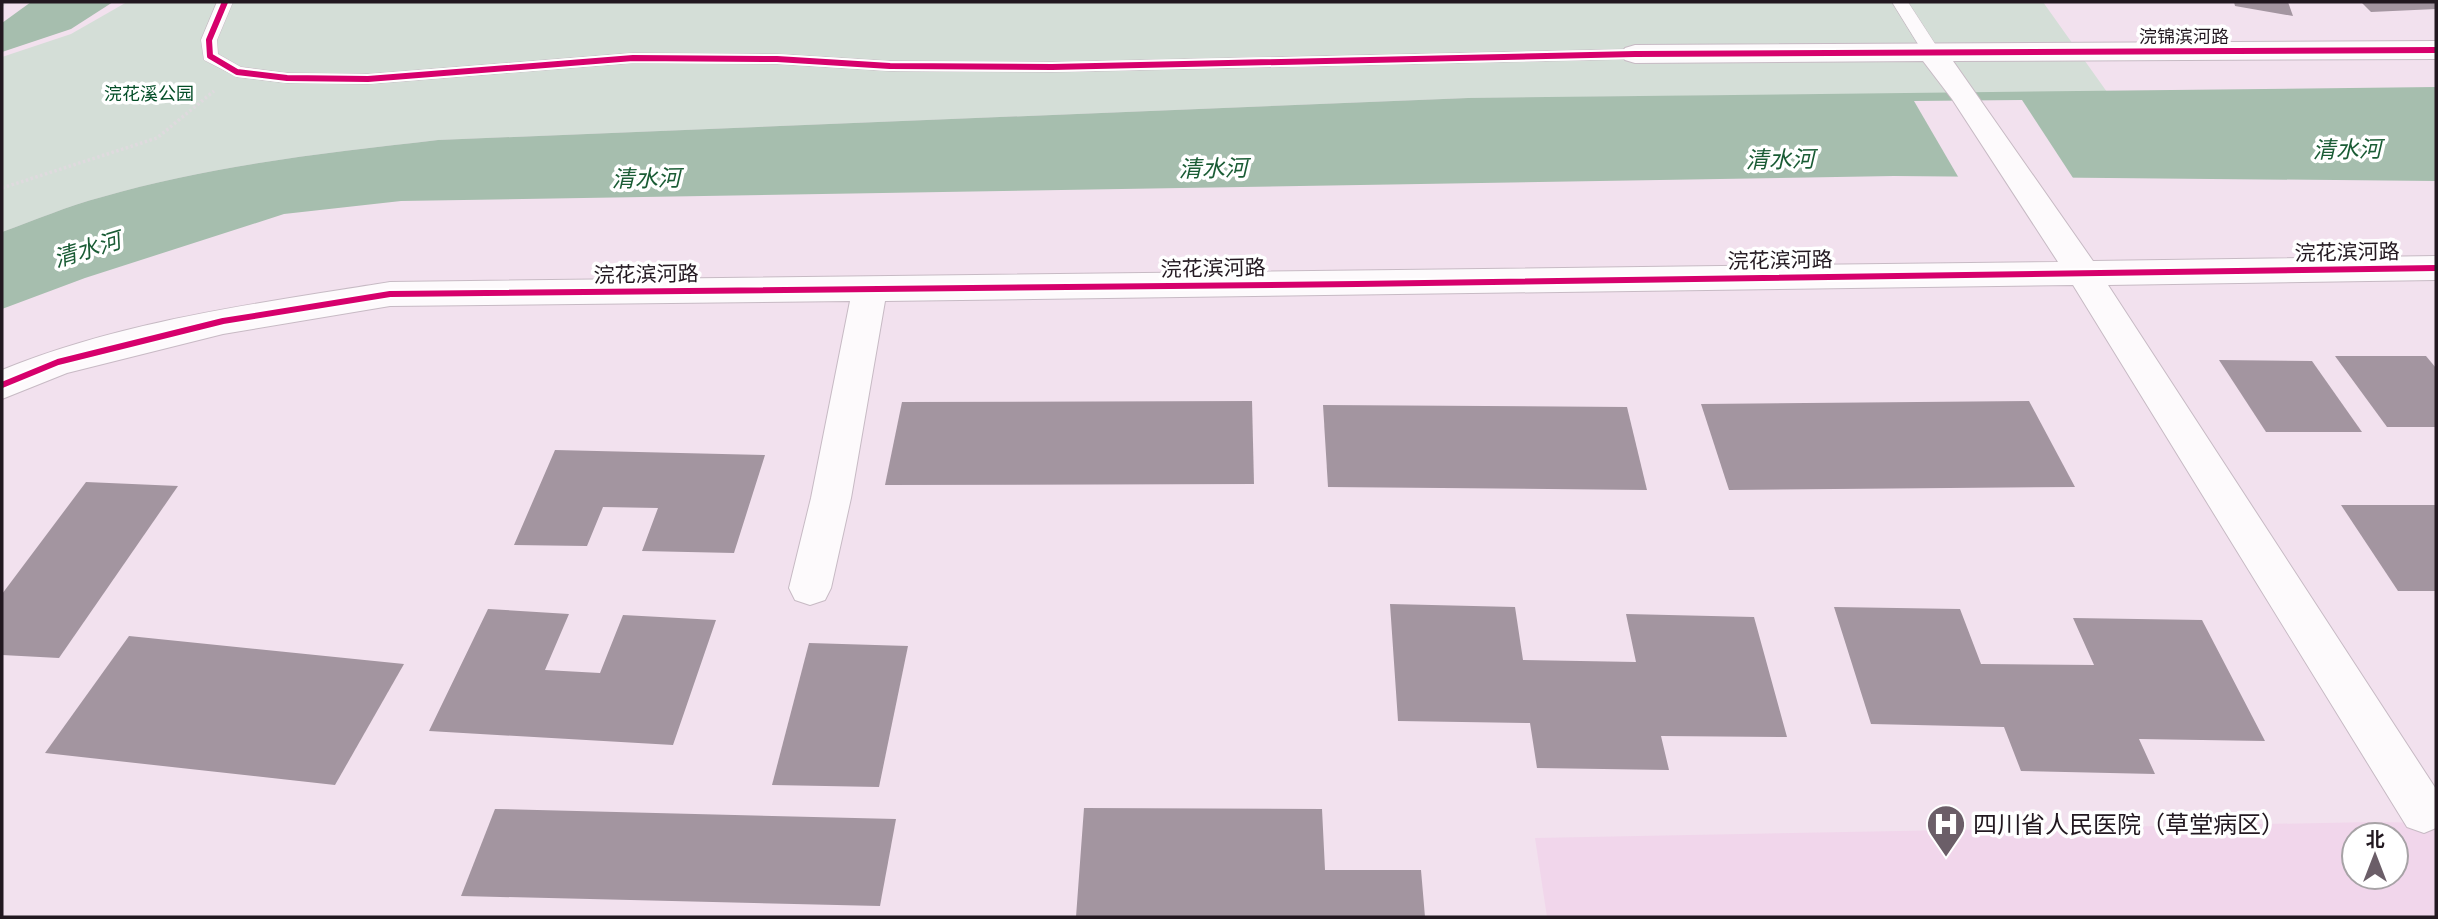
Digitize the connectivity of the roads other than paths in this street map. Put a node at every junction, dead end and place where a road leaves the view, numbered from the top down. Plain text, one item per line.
1 (225, 2) edge
2 (1900, 2) edge
3 (2436, 50) edge
4 (1932, 53) junction
5 (1635, 54) joint
6 (2436, 268) edge
7 (2083, 273) junction
8 (870, 289) junction
9 (2, 385) edge
10 (810, 589) dead end
11 (2424, 811) dead end

1 - 5 lane
2 - 4 lane
3 - 4 street, 浣锦滨河路
4 - 5 street, 浣锦滨河路
4 - 7 street
6 - 7 street, 浣花滨河路
7 - 8 street, 浣花滨河路
7 - 11 street
8 - 9 street, 浣花滨河路
8 - 10 street

